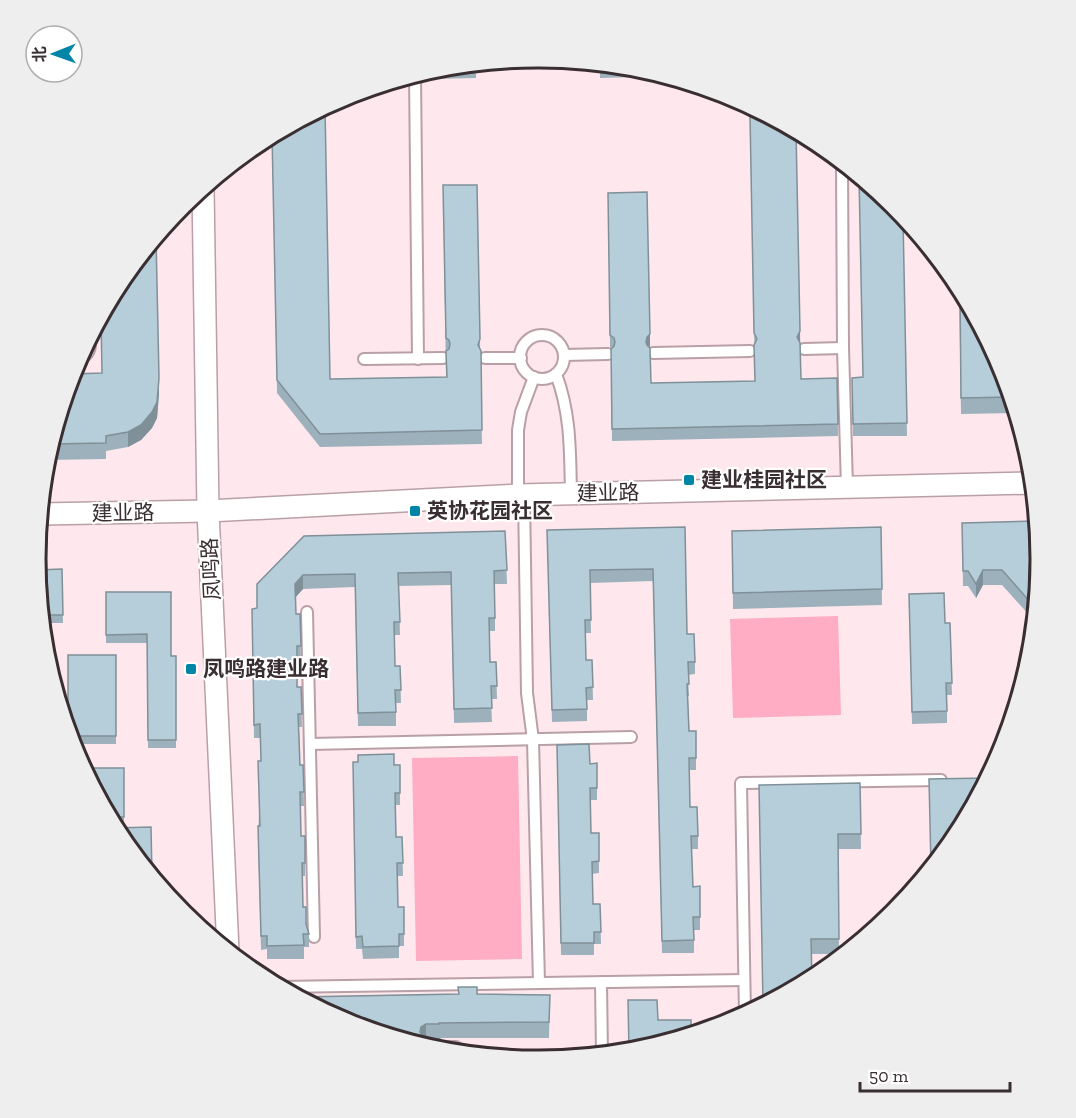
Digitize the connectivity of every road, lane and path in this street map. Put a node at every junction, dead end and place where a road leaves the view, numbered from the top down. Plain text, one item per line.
1 (415, 83) edge
2 (842, 173) edge
3 (203, 199) edge
4 (843, 348) junction
5 (804, 349) dead end
6 (750, 351) dead end
7 (653, 353) edge
8 (608, 354) dead end
9 (564, 355) junction
10 (418, 358) junction
11 (443, 358) dead end
12 (485, 358) dead end
13 (521, 358) junction
14 (364, 359) dead end
15 (556, 374) junction
16 (534, 377) junction
17 (1023, 483) edge
18 (847, 487) junction
19 (571, 494) junction
20 (521, 495) junction
21 (208, 511) junction
22 (49, 514) edge
23 (307, 612) dead end
24 (631, 737) dead end
25 (533, 740) junction
26 (310, 744) junction
27 (951, 780) edge
28 (314, 937) dead end
29 (227, 940) edge
30 (744, 980) junction
31 (601, 982) junction
32 (539, 983) junction
33 (295, 987) edge
34 (745, 1005) edge
35 (602, 1046) edge

1 - 10 lane
2 - 4 lane
3 - 21 street, 凤鸣路
4 - 5 lane
4 - 18 lane
6 - 7 lane
8 - 9 lane
9 - 13 lane
9 - 15 lane
10 - 11 lane
10 - 14 lane
12 - 13 lane
13 - 16 lane
15 - 16 lane
15 - 19 lane
16 - 20 lane
17 - 18 street, 建业路
18 - 19 street, 建业路
19 - 20 street, 建业路
20 - 21 street, 建业路
20 - 25 lane
21 - 22 street, 建业路
21 - 29 street, 凤鸣路
23 - 26 lane
24 - 25 lane
25 - 26 lane
25 - 32 lane
26 - 28 lane
27 - 30 lane
30 - 31 lane
30 - 34 lane
31 - 32 lane
31 - 35 lane
32 - 33 lane

